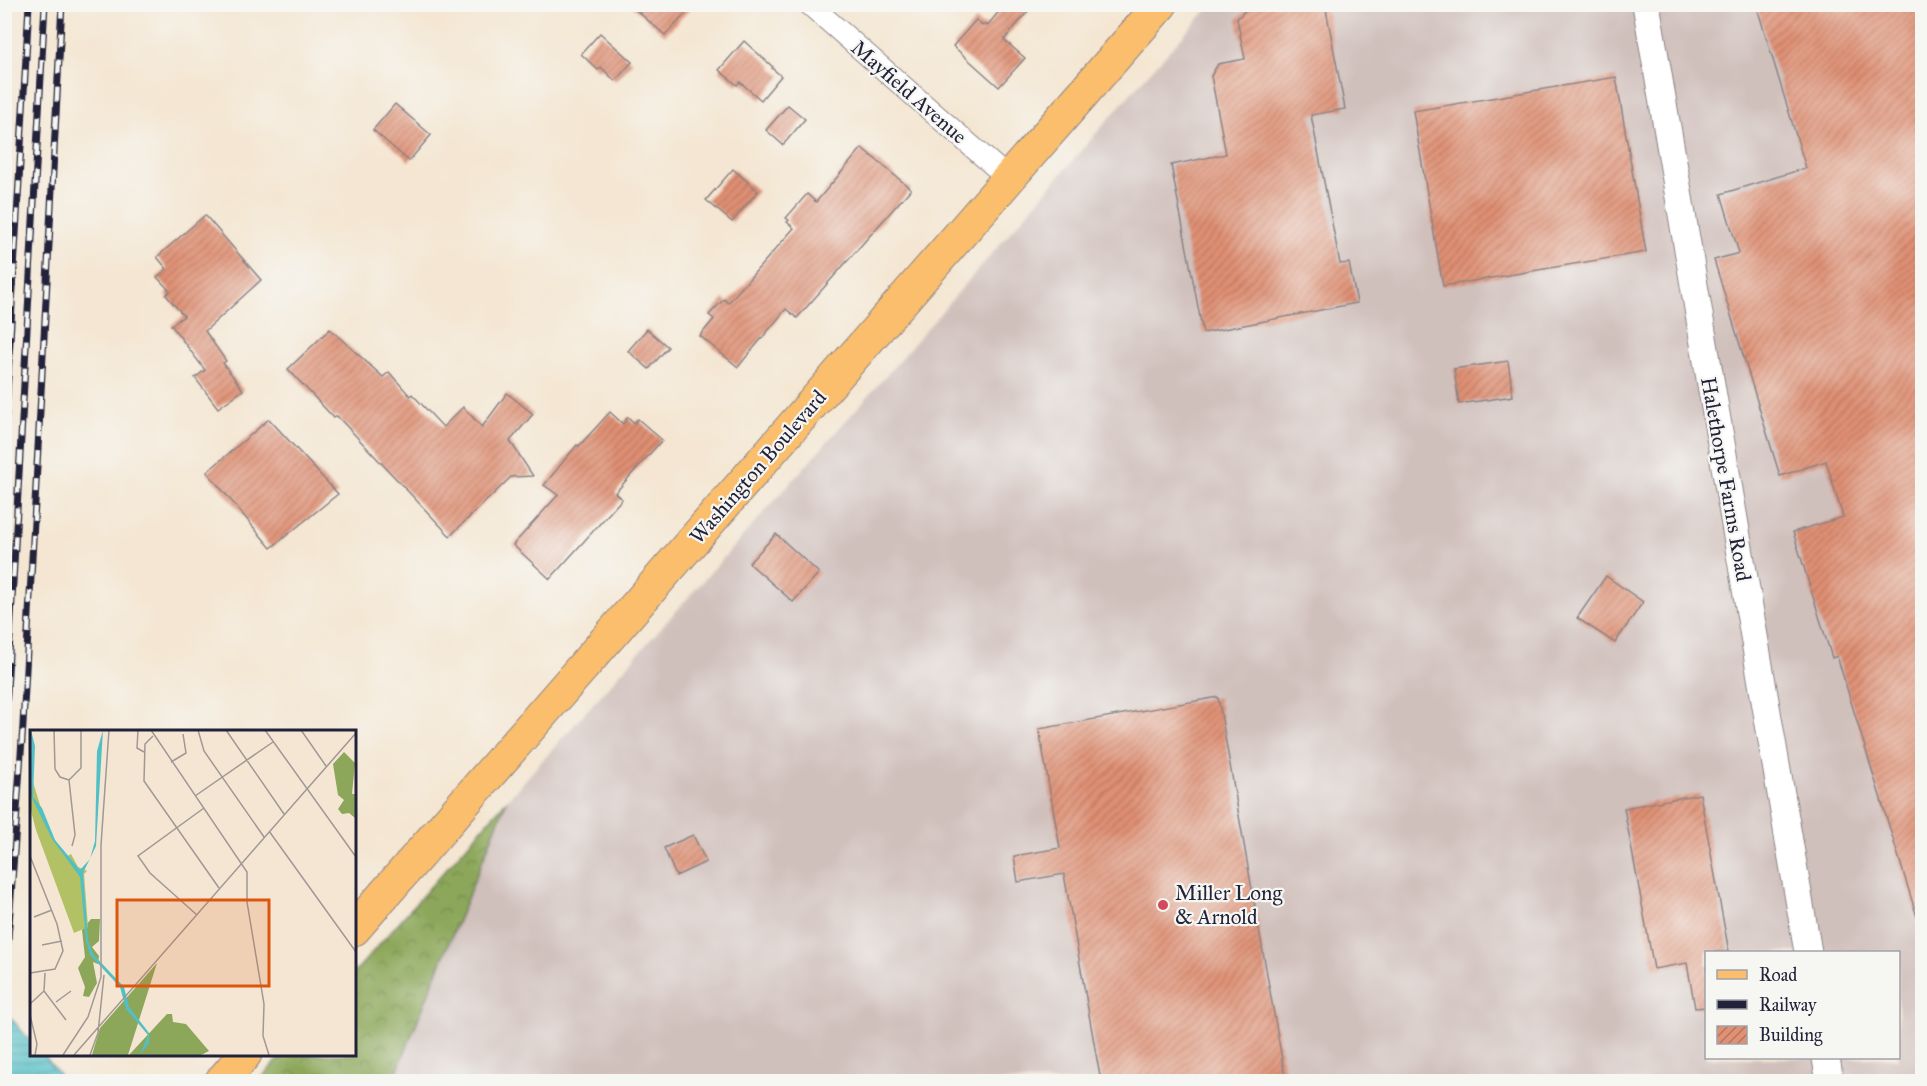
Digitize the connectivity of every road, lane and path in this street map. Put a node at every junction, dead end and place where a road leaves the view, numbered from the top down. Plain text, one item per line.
1 (809, 4) edge
2 (1161, 4) edge
3 (1646, 4) edge
4 (1009, 179) junction
5 (356, 927) edge
6 (1808, 951) edge
7 (243, 1056) edge
8 (1826, 1059) edge
9 (221, 1082) edge
10 (1830, 1082) edge

1 - 4 street, Mayfield Avenue
2 - 4 main road, Washington Boulevard
3 - 6 street, Halethorpe Farms Road
4 - 5 main road, Washington Boulevard
7 - 9 main road
8 - 10 street

